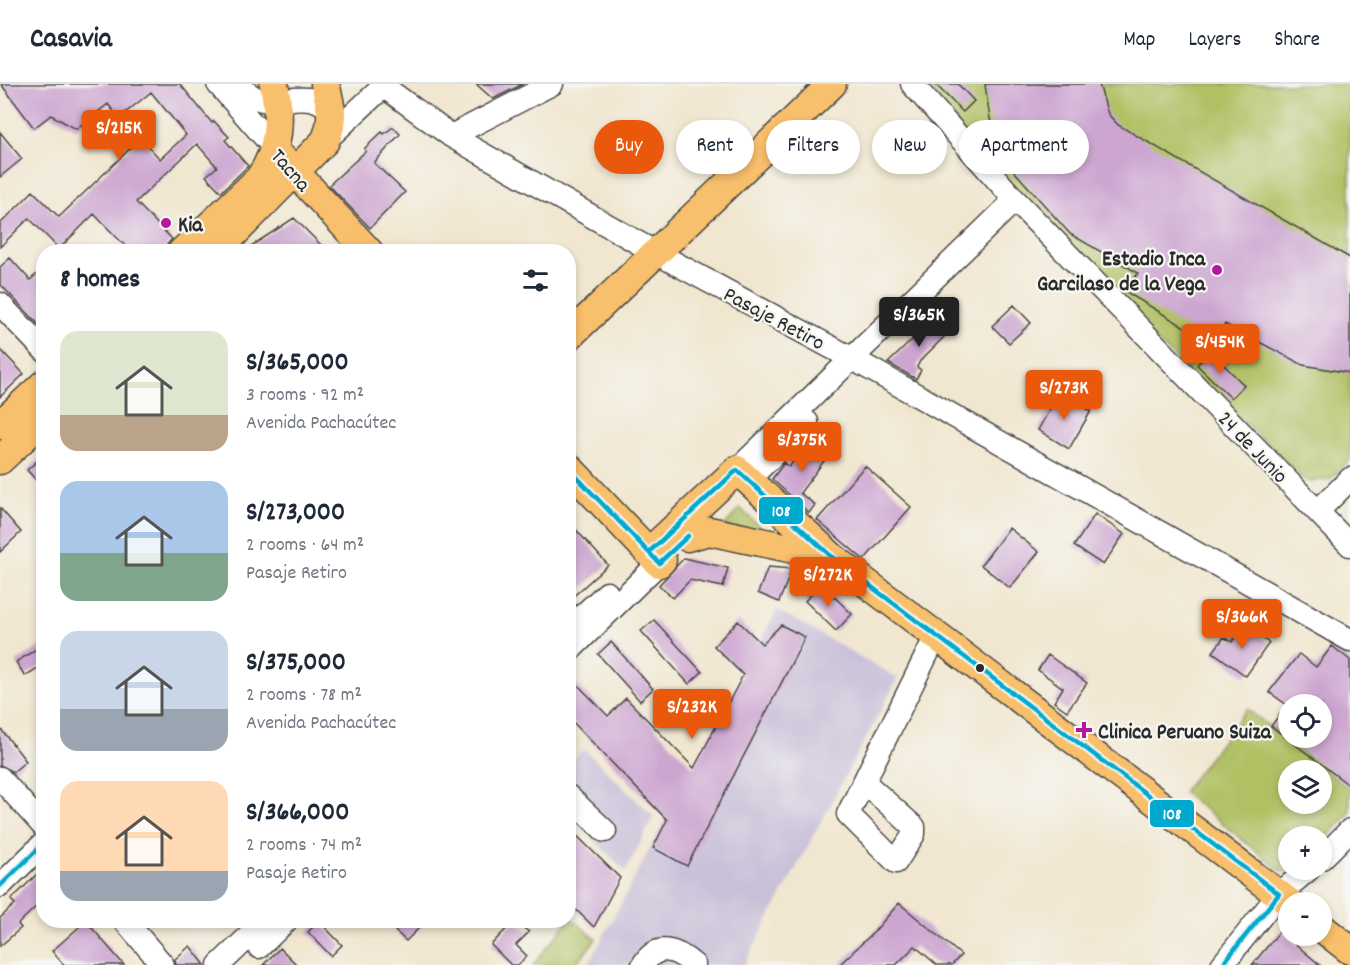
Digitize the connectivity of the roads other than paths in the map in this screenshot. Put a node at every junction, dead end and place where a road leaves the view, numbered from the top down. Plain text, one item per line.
1 (218, 84) edge
2 (238, 84) edge
3 (325, 84) edge
4 (552, 84) edge
5 (809, 84) edge
6 (832, 84) edge
7 (912, 84) edge
8 (385, 85) edge
9 (276, 92) edge
10 (329, 128) junction
11 (451, 136) junction
12 (276, 142) junction
13 (295, 174) junction
14 (1019, 205) junction
15 (191, 244) edge
16 (224, 244) edge
17 (361, 244) edge
18 (651, 250) junction
19 (0, 304) edge
20 (576, 312) edge
21 (576, 330) edge
22 (36, 342) edge
23 (858, 362) junction
24 (36, 391) edge
25 (0, 425) edge
26 (36, 426) edge
27 (0, 460) edge
28 (576, 475) edge
29 (742, 475) junction
30 (1350, 479) edge
31 (1317, 511) junction
32 (687, 537) junction
33 (1350, 545) edge
34 (832, 557) junction
35 (654, 558) junction
36 (576, 622) edge
37 (936, 636) junction
38 (1350, 640) edge
39 (576, 643) edge
40 (0, 778) edge
41 (864, 782) dead end
42 (576, 804) edge
43 (36, 821) edge
44 (1350, 830) edge
45 (605, 831) dead end
46 (36, 835) edge
47 (36, 838) edge
48 (1332, 848) edge
49 (0, 866) edge
50 (1300, 880) edge
51 (0, 886) edge
52 (1291, 892) edge
53 (1278, 894) edge
54 (1278, 906) edge
55 (131, 928) edge
56 (258, 928) edge
57 (278, 928) edge
58 (1332, 936) edge
59 (1350, 950) edge
60 (163, 965) edge
61 (219, 965) edge
62 (241, 965) edge
63 (643, 965) edge
64 (694, 965) edge
65 (1222, 965) edge

1 - 12 street, Tacna
2 - 9 street
3 - 10 main road
4 - 11 street
5 - 18 main road
6 - 18 main road
7 - 14 street, 24 de Junio
8 - 10 street
8 - 11 street, Pasaje Retiro
9 - 10 street
9 - 12 main road, Tacna
10 - 13 main road
11 - 18 street, Pasaje Retiro
12 - 13 main road, Tacna
12 - 15 main road
13 - 16 main road
13 - 17 main road, Tacna
14 - 23 street
14 - 31 street, 24 de Junio
18 - 20 main road
18 - 21 main road
18 - 23 street, Pasaje Retiro
19 - 22 street
23 - 29 street
23 - 38 street, Pasaje Retiro
24 - 25 main road
26 - 27 main road
28 - 35 main road
29 - 32 main road
29 - 34 main road
29 - 35 main road
30 - 31 street
31 - 33 street, 24 de Junio
32 - 34 main road
32 - 35 main road
34 - 37 main road
35 - 36 street
35 - 39 street
37 - 41 street
37 - 53 main road
40 - 43 street
42 - 45 street
44 - 48 street
46 - 49 street
47 - 51 street
50 - 52 street
54 - 65 street
55 - 60 street
56 - 61 street
57 - 62 street
58 - 59 main road
63 - 64 street

